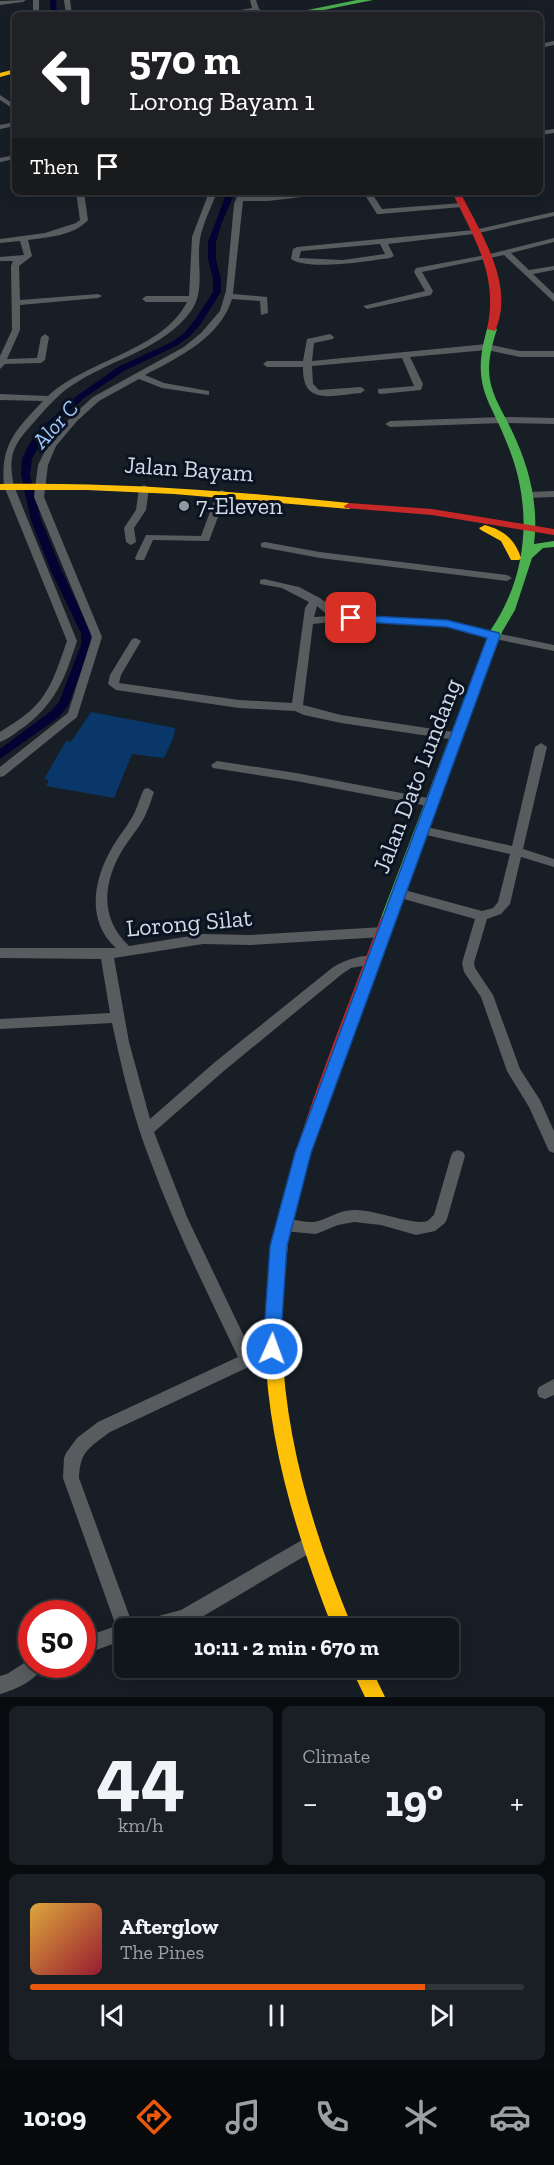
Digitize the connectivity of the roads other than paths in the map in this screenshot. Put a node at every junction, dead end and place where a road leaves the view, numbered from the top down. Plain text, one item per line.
1 (23, 0) edge
2 (253, 0) edge
3 (379, 0) edge
4 (0, 3) edge
5 (328, 6) junction
6 (360, 6) edge
7 (256, 10) junction
8 (237, 11) dead end
9 (261, 12) edge
10 (292, 12) edge
11 (301, 12) edge
12 (80, 195) edge
13 (212, 195) edge
14 (242, 195) edge
15 (302, 195) edge
16 (369, 195) edge
17 (459, 198) edge
18 (554, 214) edge
19 (474, 232) junction
20 (24, 238) junction
21 (554, 240) edge
22 (0, 241) edge
23 (383, 242) junction
24 (505, 252) junction
25 (486, 257) junction
26 (0, 259) edge
27 (23, 259) junction
28 (554, 268) edge
29 (528, 273) junction
30 (98, 296) dead end
31 (228, 296) junction
32 (146, 299) dead end
33 (188, 299) junction
34 (554, 299) edge
35 (17, 303) junction
36 (367, 306) dead end
37 (264, 313) dead end
38 (45, 337) dead end
39 (330, 337) dead end
40 (487, 347) junction
41 (554, 354) edge
42 (405, 355) junction
43 (1, 364) edge
44 (267, 364) dead end
45 (308, 364) junction
46 (139, 376) junction
47 (362, 390) dead end
48 (381, 390) dead end
49 (206, 393) dead end
50 (0, 397) edge
51 (51, 399) junction
52 (554, 421) edge
53 (503, 423) junction
54 (390, 424) dead end
55 (36, 485) junction
56 (8, 486) edge
57 (144, 488) junction
58 (222, 493) junction
59 (554, 494) edge
60 (525, 502) junction
61 (475, 521) junction
62 (526, 532) junction
63 (553, 537) edge
64 (131, 542) dead end
65 (265, 545) dead end
66 (520, 557) junction
67 (140, 558) dead end
68 (507, 578) junction
69 (264, 582) dead end
70 (316, 600) junction
71 (339, 618) junction
72 (309, 621) junction
73 (495, 633) junction
74 (136, 641) dead end
75 (554, 648) edge
76 (297, 707) junction
77 (456, 736) junction
78 (0, 738) edge
79 (541, 747) dead end
80 (217, 765) dead end
81 (0, 773) edge
82 (148, 792) dead end
83 (433, 803) junction
84 (422, 830) junction
85 (517, 851) junction
86 (554, 863) edge
87 (397, 894) junction
88 (482, 916) junction
89 (383, 932) junction
90 (126, 950) junction
91 (0, 953) edge
92 (107, 954) junction
93 (374, 960) junction
94 (116, 1018) junction
95 (0, 1024) edge
96 (147, 1130) junction
97 (554, 1147) edge
98 (458, 1156) dead end
99 (284, 1225) junction
100 (272, 1349) junction
101 (247, 1360) junction
102 (309, 1544) junction
103 (120, 1618) edge
104 (184, 1618) edge
105 (339, 1618) edge
106 (114, 1635) edge
107 (96, 1642) edge
108 (19, 1678) edge
109 (364, 1678) edge
110 (6, 1688) edge
111 (370, 1695) edge

1 - 4 street
2 - 7 street
3 - 6 main road
5 - 6 main road
5 - 6 main road
5 - 10 main road
5 - 11 main road
7 - 8 street
7 - 9 street
12 - 20 street
13 - 33 street
14 - 15 street
14 - 31 street
16 - 17 street
17 - 19 main road, Jalan Dato Lundang
18 - 19 street
19 - 23 street
19 - 25 main road, Jalan Dato Lundang
20 - 22 street
20 - 27 street
21 - 24 street
23 - 23 street
24 - 25 street
24 - 29 street
25 - 36 street
25 - 40 main road, Jalan Dato Lundang
26 - 27 street
27 - 35 street
28 - 29 street
29 - 34 street
30 - 35 street
31 - 37 street
31 - 46 street
32 - 33 street
33 - 51 street
35 - 43 street
38 - 43 street
39 - 45 street
40 - 41 street
40 - 42 street
40 - 53 main road, Jalan Dato Lundang
42 - 45 street
42 - 48 street
44 - 45 street
45 - 47 street
46 - 49 street
46 - 55 street
50 - 51 street
51 - 56 street
52 - 53 street
53 - 54 street
53 - 60 main road, Jalan Dato Lundang
55 - 56 main road, Jalan Bayam
55 - 57 main road, Jalan Bayam
55 - 81 street
56 - 78 street
57 - 58 main road, Jalan Bayam
57 - 64 street
58 - 61 main road, Jalan Bayam
58 - 67 street
59 - 60 street
60 - 61 main road
60 - 62 main road, Jalan Dato Lundang
60 - 63 main road
61 - 62 main road, Jalan Bayam
61 - 66 main road
62 - 63 main road, Jalan Bayam
62 - 66 main road, Jalan Dato Lundang
63 - 66 main road
65 - 68 street
66 - 68 main road, Jalan Dato Lundang
66 - 73 main road, Jalan Dato Lundang
68 - 73 main road, Jalan Dato Lundang
69 - 70 street
70 - 71 street
70 - 72 street
71 - 72 street
71 - 73 street
72 - 76 street
73 - 75 street
73 - 77 main road, Jalan Dato Lundang
74 - 76 street
76 - 77 street
77 - 83 main road, Jalan Dato Lundang
79 - 85 street
80 - 83 street
82 - 90 street
83 - 84 main road, Jalan Dato Lundang
84 - 85 street
84 - 87 main road, Jalan Dato Lundang
85 - 86 street
85 - 88 street
87 - 88 street
87 - 89 main road, Jalan Dato Lundang
88 - 97 street
89 - 90 street, Lorong Silat
89 - 93 main road, Jalan Dato Lundang
90 - 92 street, Lorong Silat
91 - 92 street, Lorong Silat
92 - 94 street
93 - 96 street
93 - 99 main road, Jalan Dato Lundang
94 - 95 street
94 - 96 street
96 - 101 street
98 - 99 street
99 - 100 main road, Jalan Dato Lundang
100 - 101 street
100 - 102 main road, Jalan Dato Lundang
101 - 103 street
102 - 104 street
102 - 105 main road, Jalan Dato Lundang
106 - 107 street
108 - 110 street
109 - 111 main road

